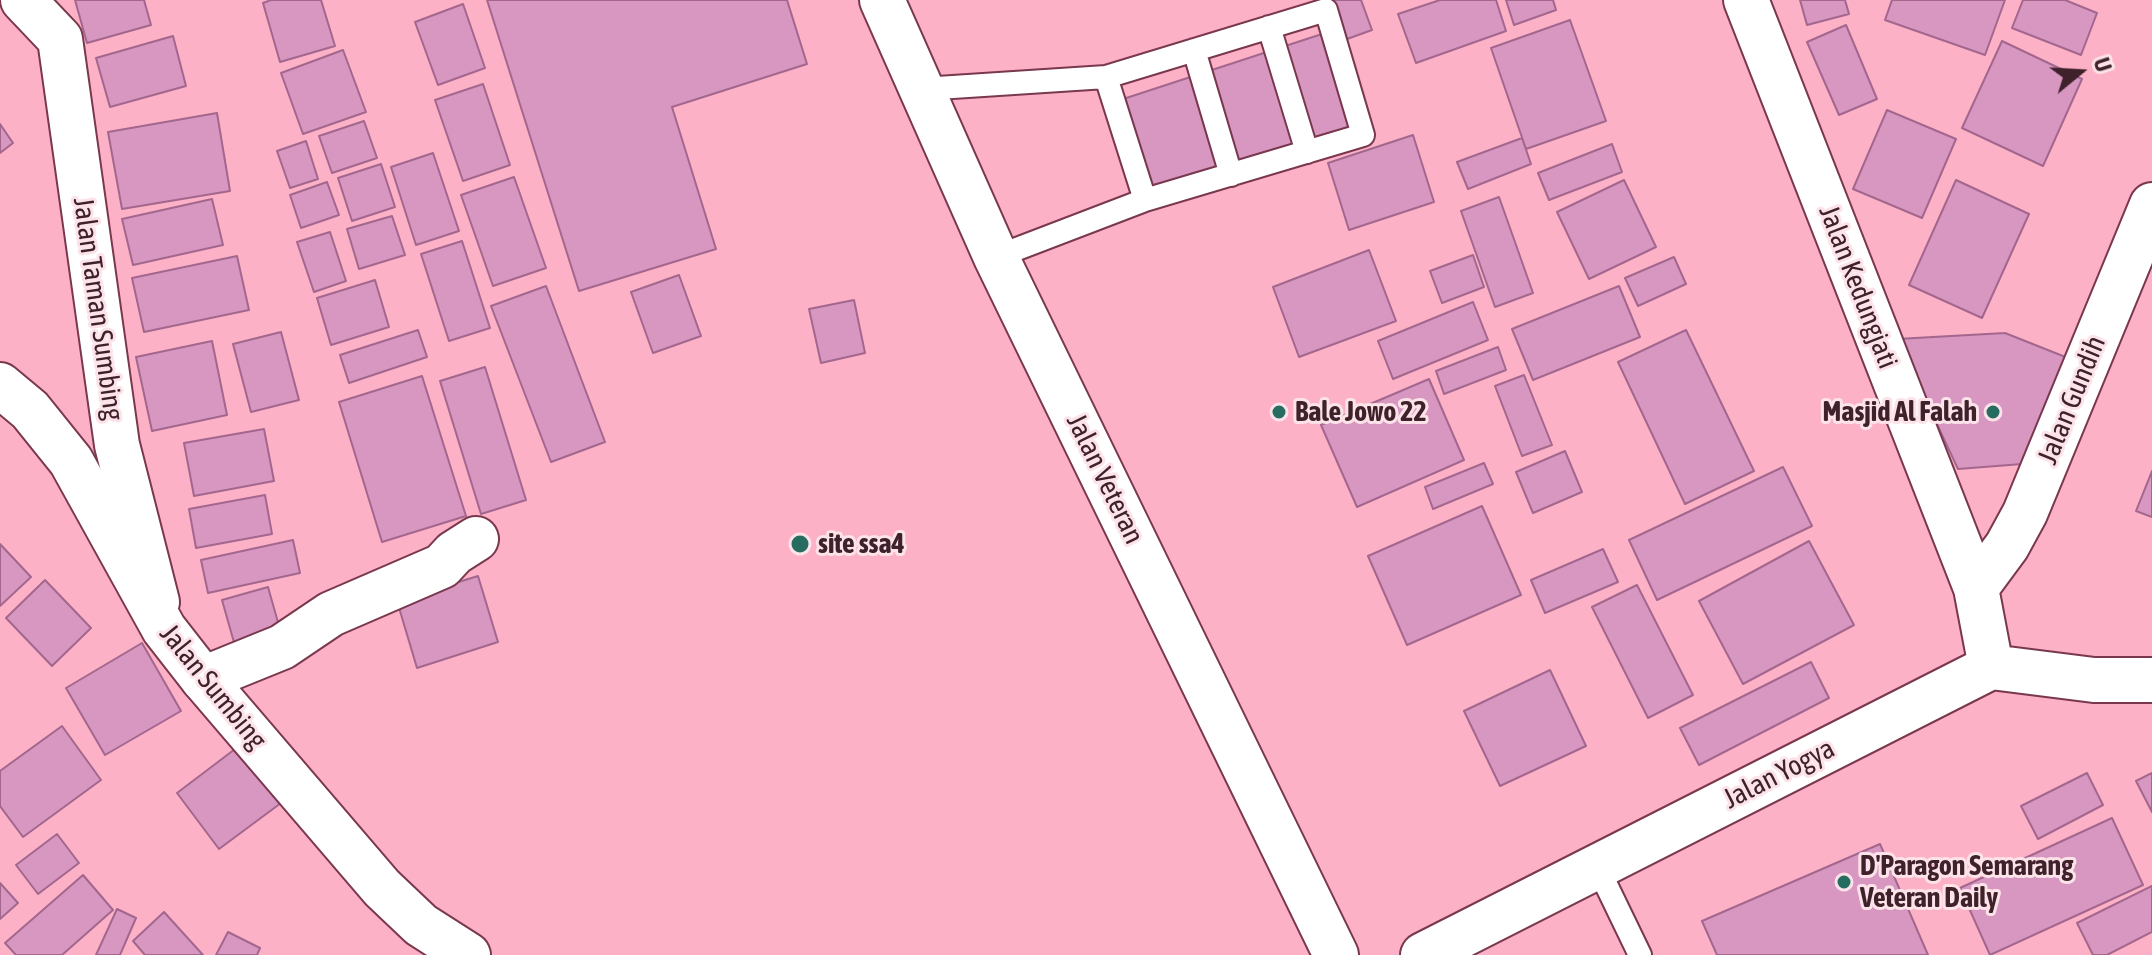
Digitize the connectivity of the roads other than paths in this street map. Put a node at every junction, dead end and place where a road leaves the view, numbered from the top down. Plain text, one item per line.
1 (23, 0) edge
2 (882, 0) edge
3 (1746, 0) edge
4 (1269, 27) junction
5 (1194, 50) junction
6 (1106, 77) junction
7 (922, 89) junction
8 (1307, 152) junction
9 (1231, 175) junction
10 (1145, 200) junction
11 (2152, 205) edge
12 (996, 257) junction
13 (0, 385) edge
14 (476, 539) dead end
15 (1976, 588) junction
16 (164, 629) junction
17 (1991, 667) junction
18 (203, 679) junction
19 (2152, 680) edge
20 (1597, 866) junction
21 (458, 953) edge
22 (1336, 955) edge
23 (1423, 955) edge
24 (1640, 955) edge

1 - 16 street, Jalan Taman Sumbing
2 - 7 street, Jalan Veteran
3 - 15 street, Jalan Kedungjati
4 - 5 lane
4 - 8 lane
4 - 8 lane
5 - 6 lane
5 - 9 lane
6 - 7 lane
6 - 10 lane
7 - 12 street, Jalan Veteran
8 - 9 lane
9 - 10 lane
10 - 12 lane
11 - 15 street, Jalan Gundih
12 - 22 street, Jalan Veteran
13 - 16 street, Jalan Sumbing
14 - 18 street
15 - 17 street, Jalan Kedungjati
16 - 18 street, Jalan Sumbing
17 - 19 street
17 - 20 street, Jalan Yogya
18 - 21 street, Jalan Sumbing
20 - 23 street, Jalan Yogya
20 - 24 lane

